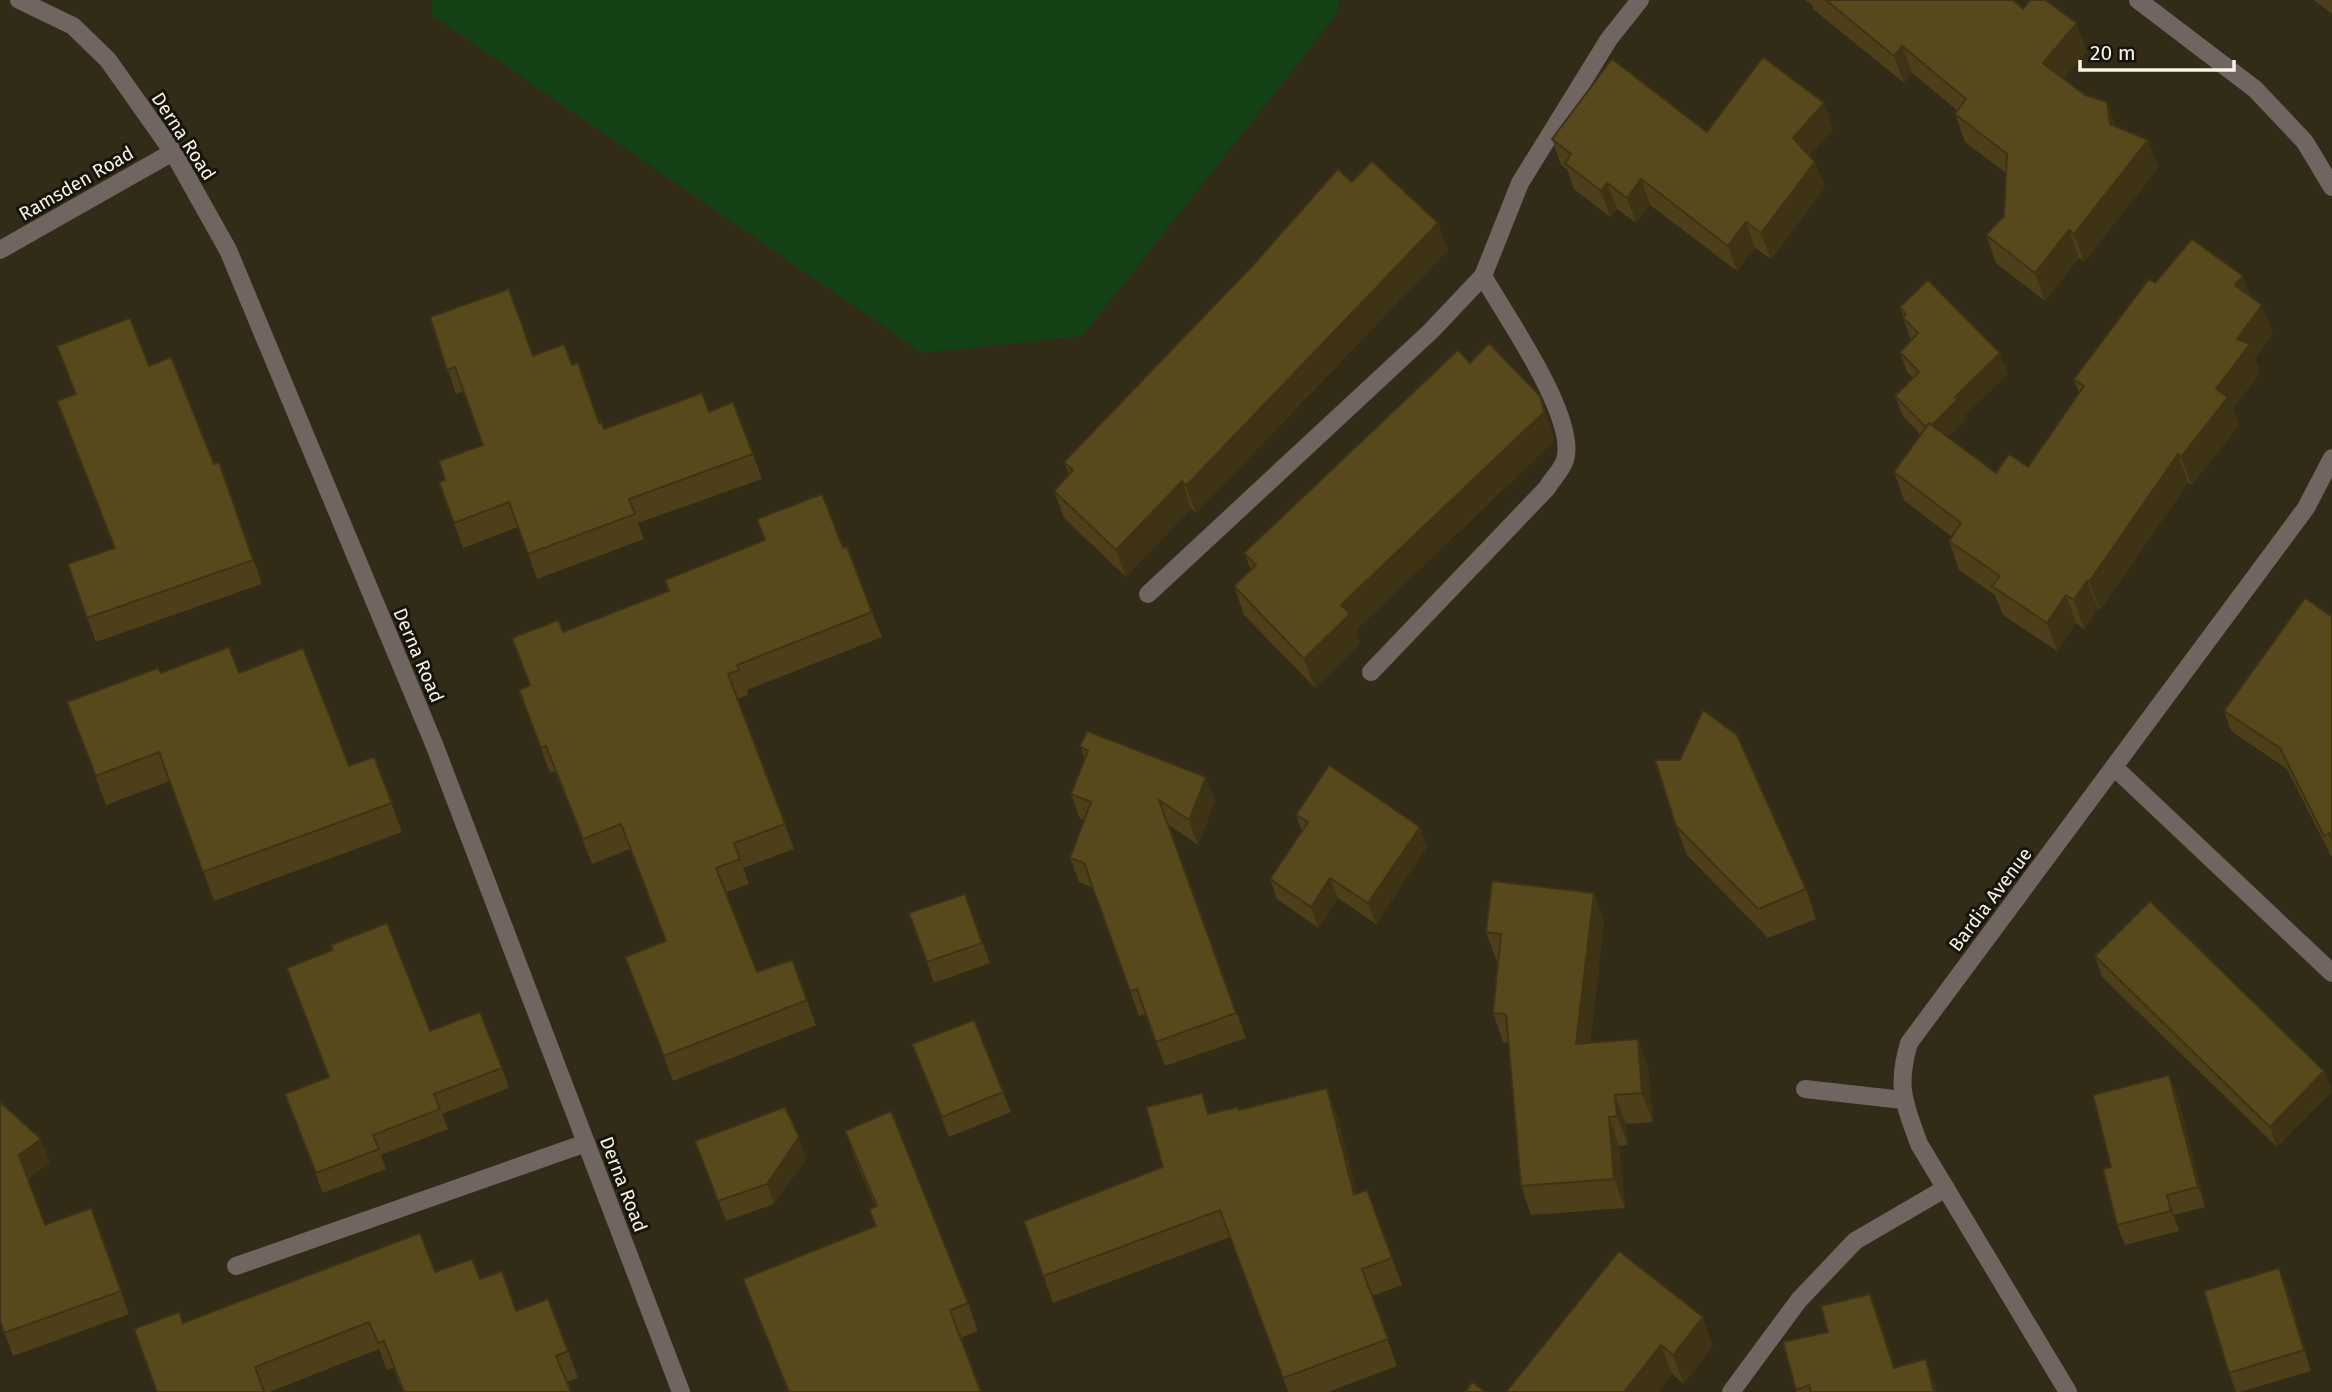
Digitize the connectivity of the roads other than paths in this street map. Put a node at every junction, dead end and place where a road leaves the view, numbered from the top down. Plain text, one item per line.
1 (19, 0) edge
2 (1640, 0) edge
3 (2138, 0) edge
4 (173, 152) junction
5 (2332, 187) edge
6 (0, 250) edge
7 (1483, 276) junction
8 (2332, 458) edge
9 (1149, 594) dead end
10 (1371, 672) dead end
11 (2114, 767) junction
12 (2332, 972) edge
13 (1805, 1089) dead end
14 (1903, 1100) junction
15 (586, 1143) junction
16 (1946, 1188) junction
17 (236, 1266) dead end
18 (681, 1392) edge
19 (1731, 1392) edge
20 (2068, 1392) edge

1 - 4 street, Derna Road
2 - 7 street
3 - 5 street
4 - 6 street, Ramsden Road
4 - 15 street, Derna Road
7 - 9 street
7 - 10 street
8 - 11 street, Bardia Avenue
11 - 12 street
11 - 14 street, Bardia Avenue
13 - 14 street
14 - 16 street, Bardia Avenue
15 - 17 street
15 - 18 street, Derna Road
16 - 19 street
16 - 20 street, Bardia Avenue

